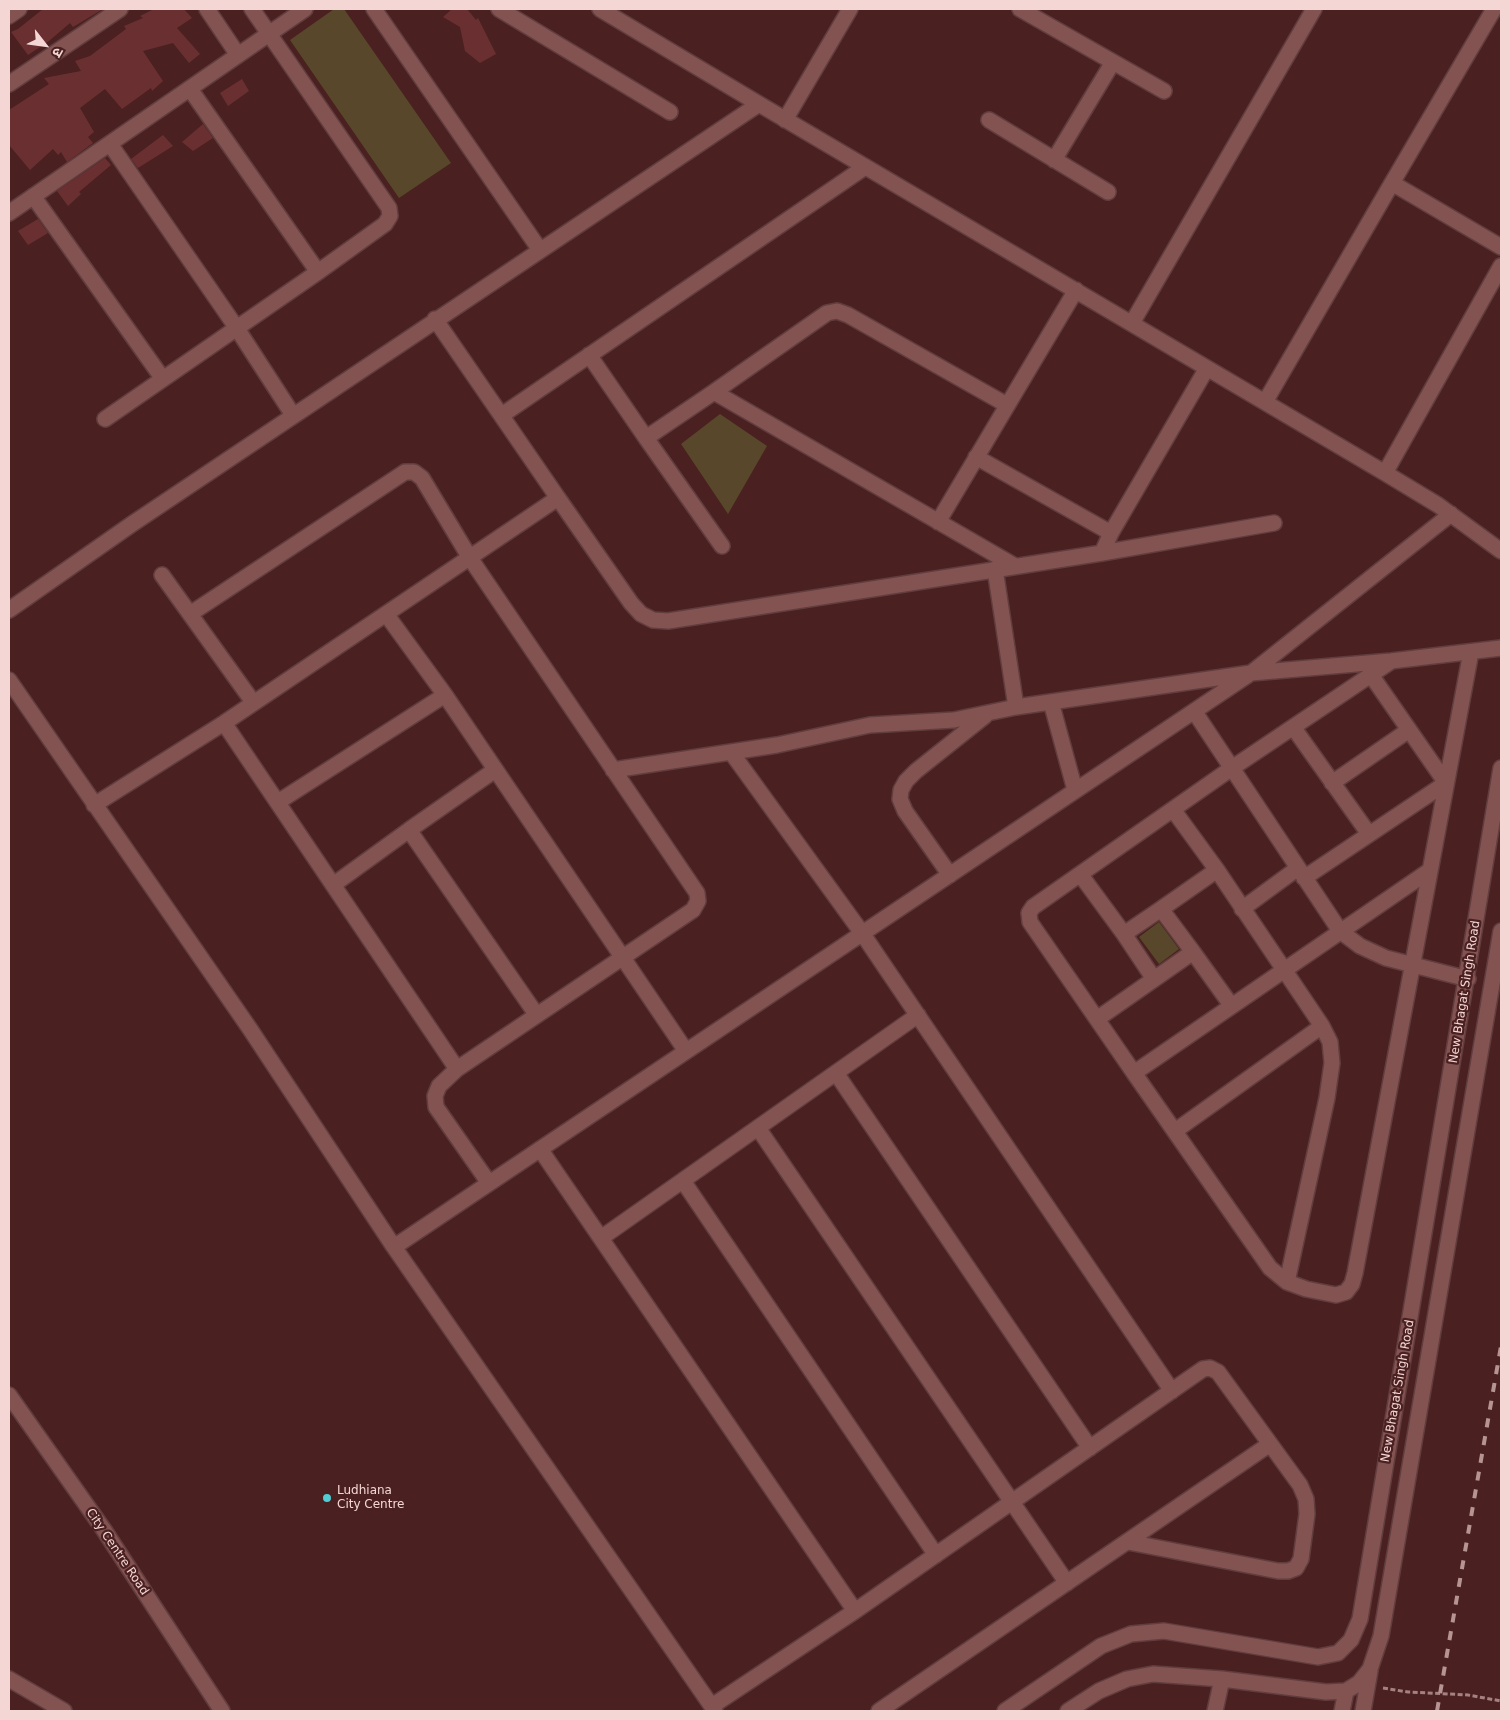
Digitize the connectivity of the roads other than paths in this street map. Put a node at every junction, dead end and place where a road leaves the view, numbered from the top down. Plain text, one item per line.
1 (19, 9) edge
2 (120, 9) edge
3 (207, 9) edge
4 (252, 9) edge
5 (305, 9) edge
6 (374, 9) edge
7 (499, 9) edge
8 (600, 9) edge
9 (850, 9) edge
10 (1020, 9) edge
11 (1314, 9) edge
12 (1494, 9) edge
13 (9, 16) edge
14 (269, 34) junction
15 (238, 55) junction
16 (1114, 62) junction
17 (9, 84) edge
18 (190, 89) junction
19 (1164, 91) dead end
20 (759, 104) junction
21 (670, 112) dead end
22 (785, 120) junction
23 (989, 120) dead end
24 (110, 144) junction
25 (1054, 160) junction
26 (865, 168) junction
27 (1392, 183) junction
28 (1108, 192) dead end
29 (33, 196) junction
30 (9, 214) edge
31 (1501, 247) edge
32 (540, 250) junction
33 (1501, 266) edge
34 (318, 272) junction
35 (1076, 290) junction
36 (435, 319) junction
37 (1132, 324) junction
38 (236, 327) junction
39 (589, 355) junction
40 (1207, 368) junction
41 (163, 380) junction
42 (714, 392) junction
43 (1266, 402) junction
44 (1007, 405) junction
45 (293, 415) junction
46 (502, 416) junction
47 (105, 419) dead end
48 (646, 438) junction
49 (976, 457) junction
50 (1386, 473) junction
51 (558, 498) junction
52 (1450, 514) junction
53 (938, 522) junction
54 (1274, 523) dead end
55 (1111, 533) junction
56 (722, 546) dead end
57 (1501, 551) edge
58 (1102, 553) junction
59 (470, 558) junction
60 (1015, 566) junction
61 (995, 569) junction
62 (162, 575) dead end
63 (9, 610) edge
64 (190, 614) junction
65 (386, 614) junction
66 (1501, 648) edge
67 (1471, 652) junction
68 (1391, 661) junction
69 (1250, 673) junction
70 (1371, 675) junction
71 (9, 680) edge
72 (445, 695) junction
73 (253, 702) junction
74 (1051, 702) junction
75 (1016, 707) junction
76 (1194, 711) junction
77 (986, 715) junction
78 (224, 723) junction
79 (1292, 728) junction
80 (1409, 730) junction
81 (731, 752) junction
82 (1232, 768) junction
83 (1501, 768) edge
84 (495, 770) junction
85 (613, 770) junction
86 (1332, 783) junction
87 (1446, 784) junction
88 (1075, 790) junction
89 (278, 802) junction
90 (94, 805) junction
91 (1174, 811) junction
92 (409, 830) junction
93 (1370, 834) junction
94 (1217, 870) junction
95 (1429, 871) junction
96 (1301, 873) junction
97 (950, 874) junction
98 (1080, 874) junction
99 (333, 884) junction
100 (1161, 909) junction
101 (1242, 909) junction
102 (1340, 930) junction
103 (1501, 931) edge
104 (862, 933) junction
105 (1124, 934) junction
106 (1193, 952) junction
107 (622, 956) junction
108 (1412, 964) junction
109 (1284, 970) junction
110 (1154, 979) junction
111 (1468, 979) junction
112 (1231, 1005) junction
113 (536, 1014) junction
114 (918, 1015) junction
115 (1097, 1019) junction
116 (1322, 1026) junction
117 (686, 1051) junction
118 (457, 1069) junction
119 (836, 1073) junction
120 (1134, 1073) junction
121 (758, 1128) junction
122 (1175, 1131) junction
123 (540, 1149) junction
124 (683, 1181) junction
125 (489, 1183) junction
126 (601, 1238) junction
127 (394, 1247) junction
128 (1287, 1282) junction
129 (1172, 1390) junction
130 (9, 1395) edge
131 (1270, 1444) junction
132 (1090, 1448) junction
133 (1013, 1502) junction
134 (1128, 1542) junction
135 (936, 1555) junction
136 (1067, 1583) junction
137 (855, 1611) junction
138 (1369, 1677) junction
139 (9, 1679) edge
140 (1222, 1679) junction
141 (1346, 1691) junction
142 (219, 1709) edge
143 (714, 1709) edge
144 (64, 1711) edge
145 (878, 1711) edge
146 (1005, 1711) edge
147 (1068, 1711) edge
148 (1215, 1711) edge
149 (1342, 1711) edge
150 (1363, 1711) edge

1 - 13 street
2 - 17 street
3 - 15 street
4 - 14 street
5 - 14 street
6 - 32 street
7 - 21 street
8 - 20 street
9 - 22 street
10 - 16 street
11 - 37 street
12 - 27 street
14 - 15 street
14 - 34 street
15 - 18 street
16 - 19 street
16 - 25 street
18 - 24 street
18 - 34 street
20 - 22 street
20 - 32 street
22 - 26 street
23 - 25 street
24 - 29 street
24 - 38 street
25 - 28 street
26 - 35 street
26 - 39 street
27 - 31 street
27 - 43 street
29 - 30 street
29 - 41 street
32 - 36 street
33 - 50 street
34 - 38 street
35 - 37 street
35 - 44 street
36 - 45 street
36 - 46 street
37 - 40 street
38 - 41 street
38 - 45 street
39 - 46 street
39 - 48 street
40 - 43 street
40 - 55 street
41 - 47 street
42 - 44 street
42 - 48 street
42 - 53 street
43 - 50 street
44 - 49 street
45 - 63 street
46 - 51 street
48 - 56 street
49 - 53 street
49 - 55 street
50 - 52 street
51 - 59 street
51 - 61 street
52 - 57 street
52 - 69 street
53 - 60 street
54 - 58 street
55 - 58 street
58 - 60 street
59 - 64 street
59 - 65 street
59 - 85 street
60 - 61 street
61 - 75 street
62 - 64 street
64 - 73 street
65 - 72 street
65 - 73 street
66 - 67 street
67 - 68 street
67 - 87 street
68 - 69 street
68 - 70 street
69 - 74 street
69 - 76 street
70 - 79 street
70 - 80 street
71 - 90 street
72 - 84 street
72 - 89 street
73 - 78 street
74 - 75 street
74 - 88 street
75 - 77 street
76 - 82 street
76 - 88 street
77 - 81 street
77 - 97 street
78 - 89 street
78 - 90 street
79 - 82 street
79 - 86 street
80 - 86 street
80 - 87 street
81 - 85 street
81 - 104 street
82 - 91 street
82 - 96 street
83 - 111 street, New Bhagat Singh Road
84 - 92 street
84 - 107 street
85 - 107 street
86 - 93 street
87 - 93 street
87 - 95 street
88 - 97 street
89 - 99 street
90 - 127 street
91 - 94 street
91 - 98 street
92 - 99 street
92 - 113 street
93 - 96 street
94 - 100 street
94 - 101 street
95 - 102 street
95 - 108 street
96 - 101 street
96 - 102 street
97 - 104 street
98 - 105 street
98 - 115 street
99 - 118 street
100 - 105 street
100 - 106 street
101 - 109 street
102 - 108 street
102 - 109 street
103 - 138 street, New Bhagat Singh Road
104 - 114 street
104 - 117 street
105 - 110 street
106 - 110 street
106 - 112 street
107 - 113 street
107 - 117 street
108 - 111 street
108 - 128 street
109 - 112 street
109 - 116 street
110 - 115 street
111 - 146 street, New Bhagat Singh Road
112 - 120 street
113 - 118 street
114 - 119 street
114 - 129 street
115 - 120 street
116 - 122 street
116 - 128 street
117 - 123 street
118 - 125 street
119 - 121 street
119 - 132 street
120 - 122 street
121 - 124 street
121 - 133 street
122 - 128 street
123 - 125 street
123 - 126 street
124 - 126 street
124 - 135 street
125 - 127 street
126 - 137 street
127 - 143 street
129 - 131 street
129 - 132 street
130 - 142 street, City Centre Road
131 - 134 street
131 - 134 street
132 - 133 street
133 - 135 street
133 - 136 street
134 - 136 street
135 - 137 street
136 - 145 street
137 - 143 street
138 - 141 street, New Bhagat Singh Road
138 - 150 street
139 - 144 street
140 - 141 street
140 - 147 street
140 - 148 street
141 - 149 street

